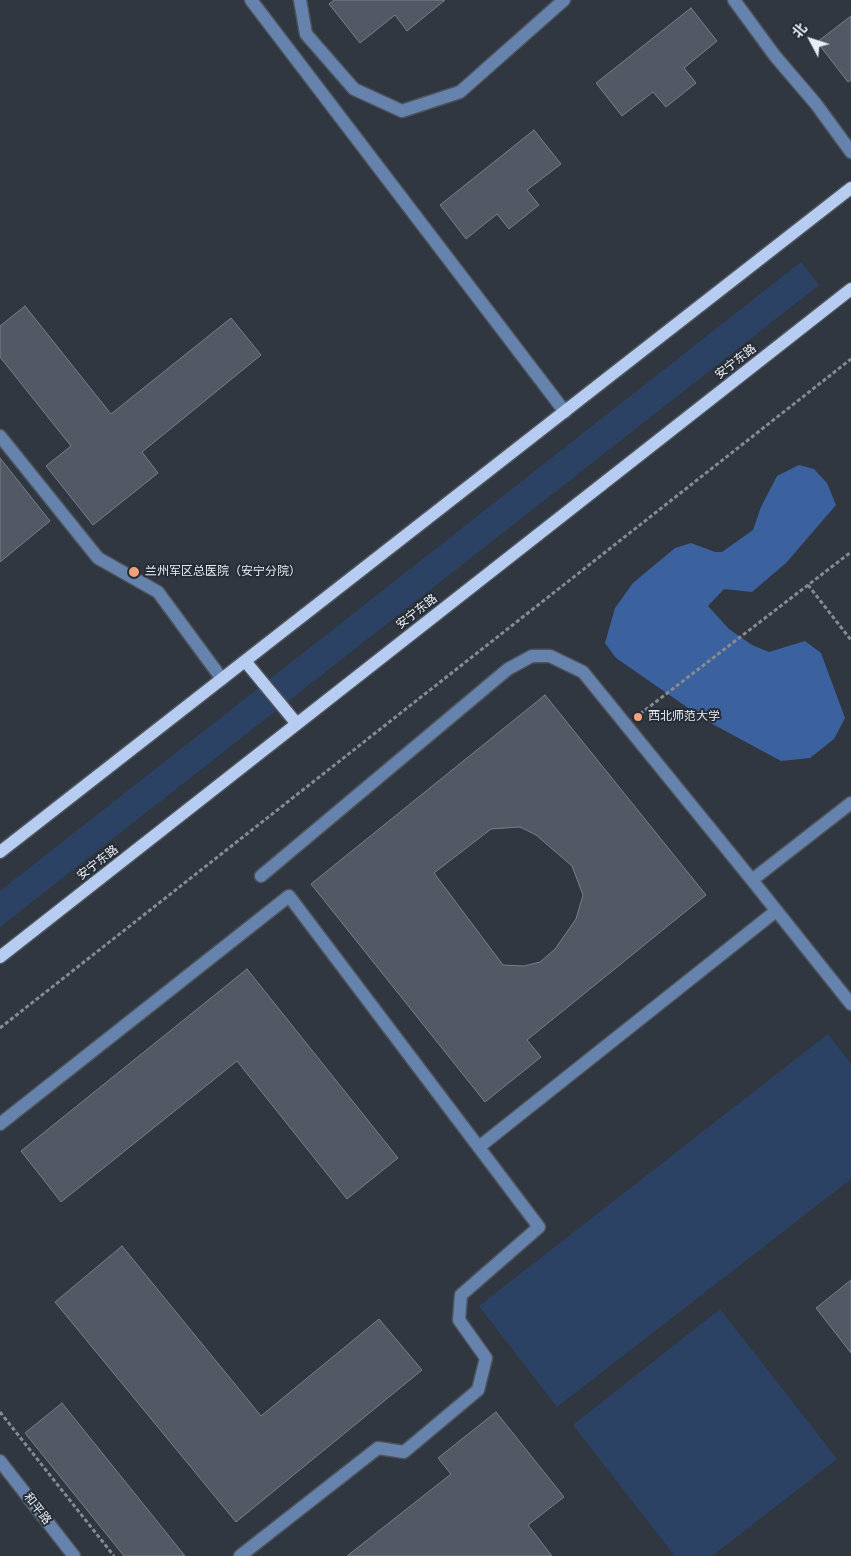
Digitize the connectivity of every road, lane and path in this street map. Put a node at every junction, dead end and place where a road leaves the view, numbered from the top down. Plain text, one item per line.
1 (251, 0) edge
2 (300, 0) edge
3 (564, 0) edge
4 (734, 0) edge
5 (851, 152) edge
6 (851, 188) edge
7 (851, 289) edge
8 (851, 359) edge
9 (565, 412) junction
10 (0, 436) edge
11 (851, 552) edge
12 (808, 585) junction
13 (851, 640) edge
14 (245, 660) junction
15 (222, 679) junction
16 (297, 724) junction
17 (626, 725) junction
18 (851, 803) edge
19 (0, 852) edge
20 (261, 876) dead end
21 (752, 880) junction
22 (776, 910) junction
23 (0, 957) edge
24 (851, 1004) edge
25 (0, 1028) edge
26 (0, 1124) edge
27 (479, 1147) junction
28 (0, 1412) edge
29 (0, 1461) edge
30 (74, 1556) edge
31 (114, 1556) edge
32 (240, 1556) edge

1 - 9 street
2 - 3 street
4 - 5 street
6 - 9 main road
7 - 16 main road, 安宁东路
8 - 25 path
9 - 14 main road
10 - 15 street
11 - 12 path
12 - 13 path
12 - 17 path
14 - 15 main road
14 - 16 main road
15 - 19 main road
16 - 23 main road, 安宁东路
17 - 20 street
17 - 21 street
18 - 21 street
21 - 22 street
22 - 24 street
22 - 27 street
26 - 27 street
27 - 32 street
28 - 31 path
29 - 30 street, 和平路

